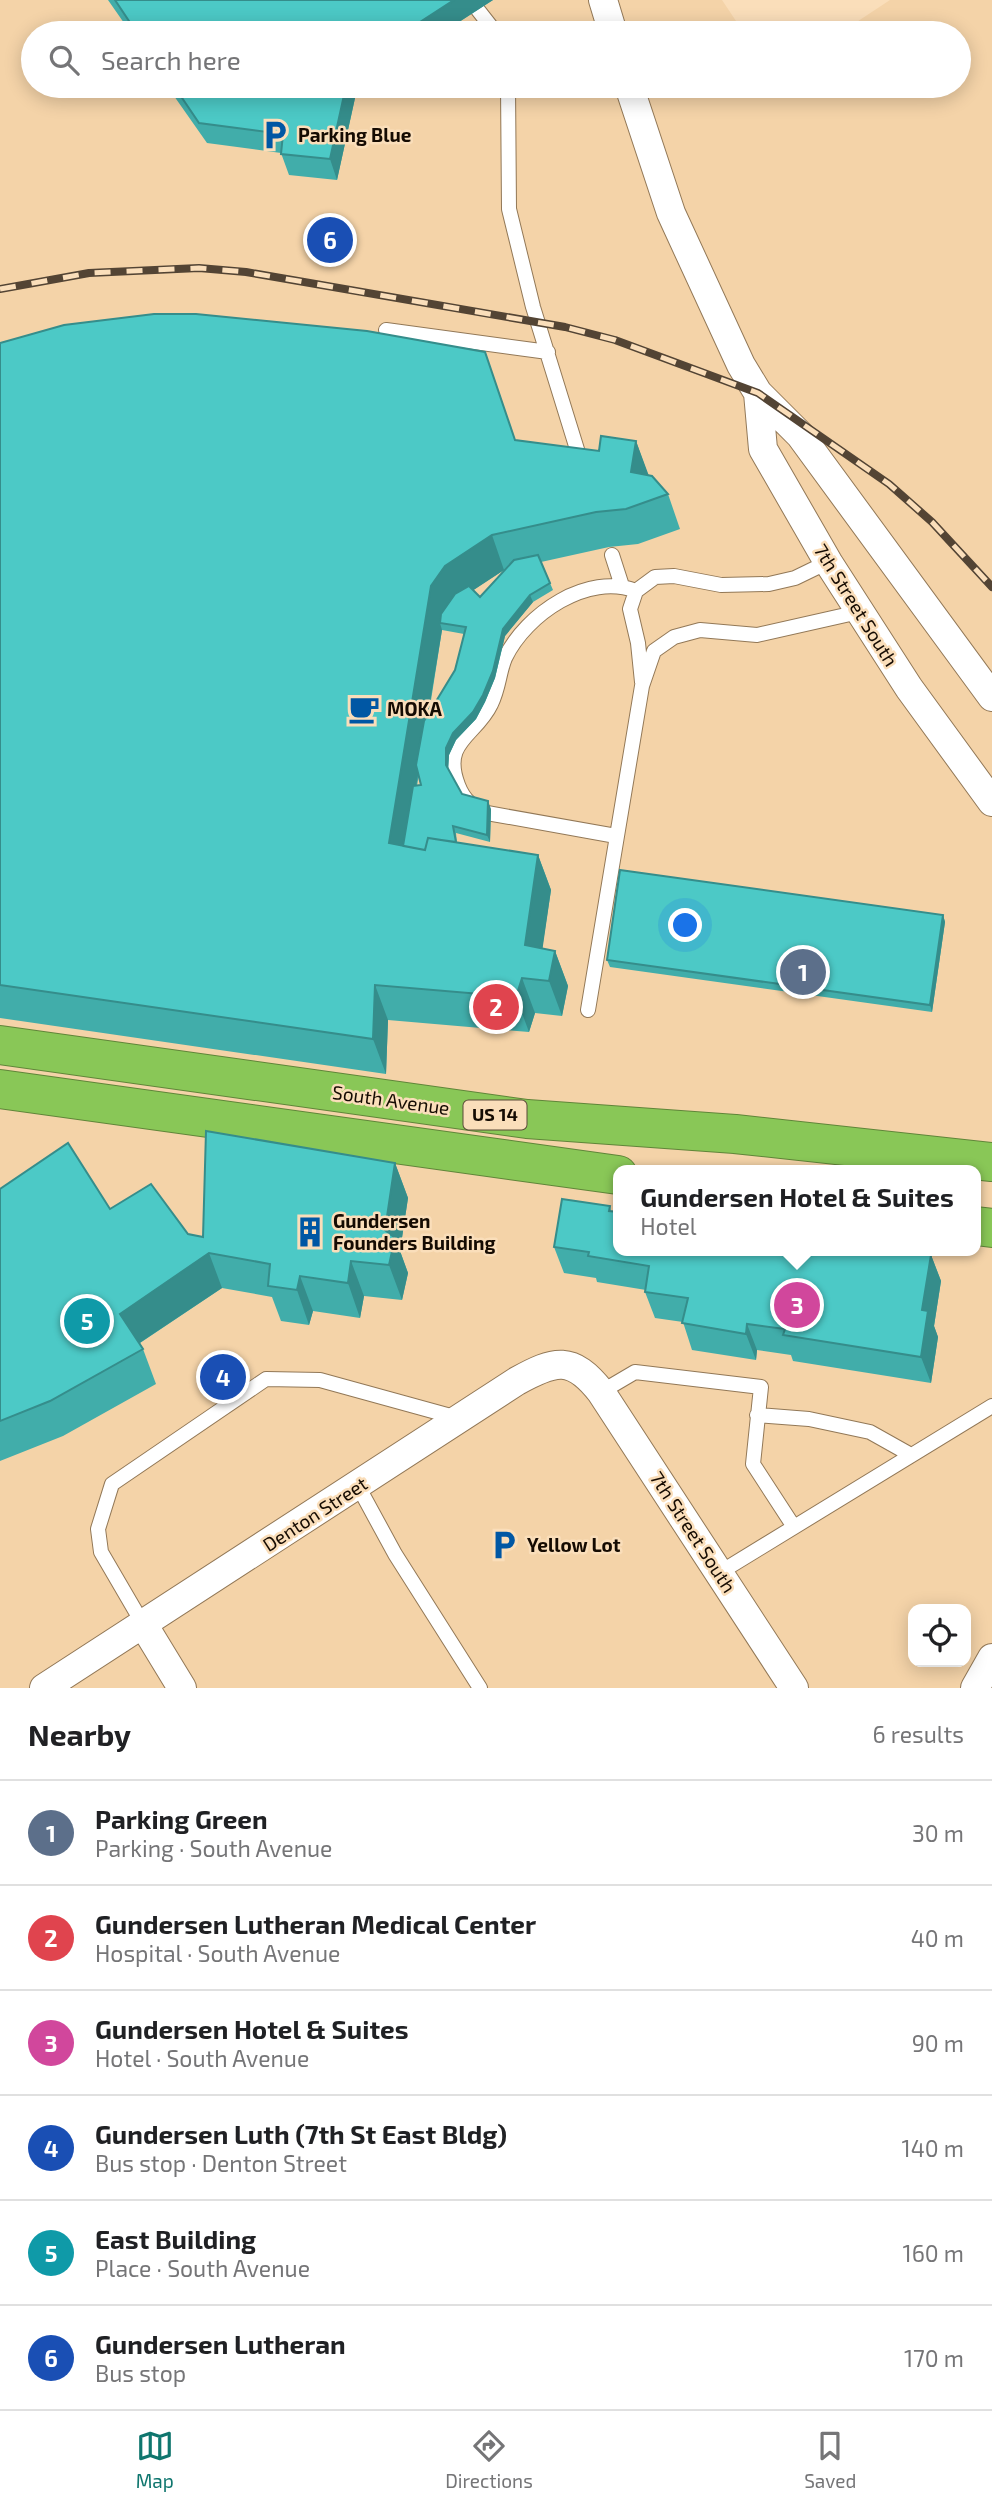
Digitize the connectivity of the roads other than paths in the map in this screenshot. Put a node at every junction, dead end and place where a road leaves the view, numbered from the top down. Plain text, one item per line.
1 (603, 0) edge
2 (478, 10) dead end
3 (487, 21) edge
4 (609, 21) edge
5 (508, 98) edge
6 (633, 98) edge
7 (386, 330) dead end
8 (548, 352) junction
9 (758, 393) junction
10 (580, 459) edge
11 (612, 555) dead end
12 (828, 562) junction
13 (629, 589) junction
14 (859, 612) junction
15 (642, 687) junction
16 (992, 697) edge
17 (992, 802) edge
18 (616, 836) junction
19 (588, 1010) dead end
20 (0, 1045) edge
21 (0, 1089) edge
22 (992, 1162) edge
23 (613, 1174) edge
24 (595, 1384) junction
25 (992, 1406) edge
26 (757, 1415) junction
27 (459, 1419) junction
28 (911, 1455) junction
29 (358, 1486) junction
30 (794, 1527) junction
31 (719, 1573) junction
32 (143, 1624) junction
33 (992, 1658) edge
34 (44, 1688) edge
35 (182, 1688) edge
36 (481, 1688) edge
37 (794, 1688) edge
38 (975, 1688) edge

1 - 4 street
2 - 3 lane
5 - 8 lane
6 - 9 street, 7th Street South
7 - 8 lane
8 - 10 lane
9 - 12 street, 7th Street South
9 - 16 street, 7th Street South
11 - 13 lane
12 - 13 lane
12 - 14 street, 7th Street South
13 - 15 lane
13 - 18 lane
14 - 15 lane
14 - 17 street, 7th Street South
15 - 18 lane
18 - 19 lane
20 - 22 highway, South Avenue / US 14
21 - 23 highway, US 14
24 - 26 lane
24 - 27 street, Denton Street
24 - 31 street, 7th Street South
25 - 28 lane
26 - 28 lane
26 - 30 lane
27 - 29 street, Denton Street
27 - 32 lane
28 - 30 lane
29 - 32 street, Denton Street
29 - 36 lane
30 - 31 lane
31 - 37 street, 7th Street South
32 - 34 street, Denton Street
32 - 35 street
33 - 38 street

